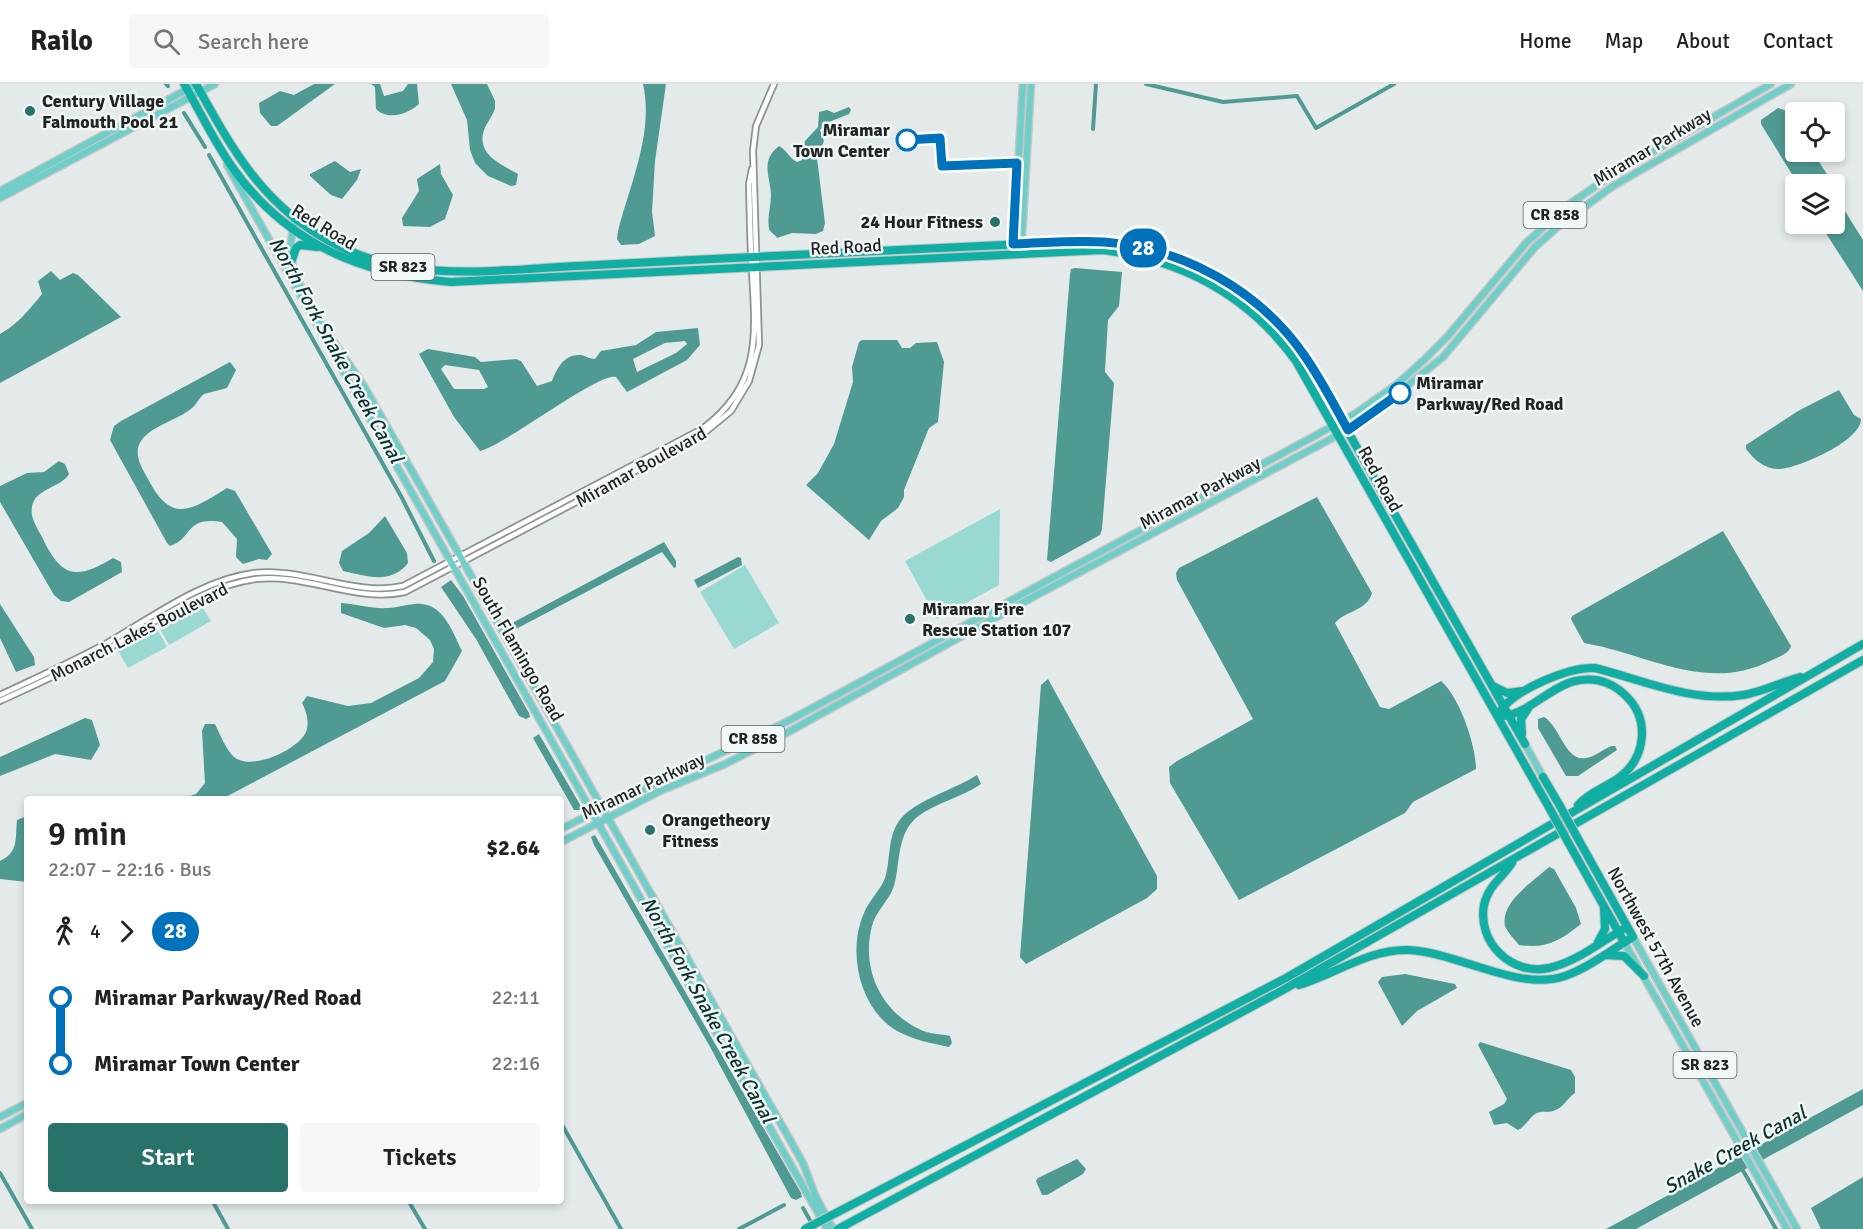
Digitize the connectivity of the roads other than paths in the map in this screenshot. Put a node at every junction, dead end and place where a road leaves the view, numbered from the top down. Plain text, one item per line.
1 (215, 84) edge
2 (774, 84) edge
3 (1023, 84) edge
4 (1031, 84) edge
5 (1771, 84) edge
6 (1791, 84) edge
7 (197, 86) edge
8 (187, 90) edge
9 (218, 145) junction
10 (70, 158) junction
11 (0, 191) edge
12 (0, 198) edge
13 (294, 218) junction
14 (294, 230) junction
15 (322, 247) junction
16 (1017, 248) junction
17 (754, 257) junction
18 (292, 260) junction
19 (754, 266) junction
20 (1179, 268) junction
21 (1226, 282) junction
22 (1221, 289) junction
23 (1270, 316) junction
24 (1419, 364) junction
25 (1425, 372) junction
26 (1343, 421) junction
27 (1334, 426) junction
28 (1348, 430) junction
29 (1339, 435) junction
30 (462, 560) junction
31 (453, 564) junction
32 (1863, 644) edge
33 (1863, 660) edge
34 (1810, 674) junction
35 (1490, 683) junction
36 (1530, 690) junction
37 (0, 695) edge
38 (0, 701) edge
39 (1532, 703) junction
40 (1503, 707) junction
41 (1497, 716) junction
42 (1508, 716) junction
43 (1525, 744) junction
44 (1543, 777) joint
45 (602, 808) junction
46 (1573, 811) junction
47 (594, 812) junction
48 (608, 818) junction
49 (599, 822) junction
50 (564, 827) edge
51 (1577, 837) joint
52 (564, 840) edge
53 (1568, 842) joint
54 (1515, 860) junction
55 (1604, 906) junction
56 (1627, 927) junction
57 (1618, 931) junction
58 (1633, 937) junction
59 (1624, 942) junction
60 (1596, 945) junction
61 (1603, 956) junction
62 (1644, 976) junction
63 (1283, 990) junction
64 (24, 1105) edge
65 (24, 1116) edge
66 (0, 1117) edge
67 (0, 1129) edge
68 (841, 1228) edge
69 (805, 1229) edge
70 (827, 1229) edge
71 (833, 1229) edge
72 (1787, 1229) edge
73 (1797, 1229) edge

1 - 7 main road
2 - 17 street, Miramar Boulevard
3 - 16 main road
4 - 16 main road
5 - 24 main road, Miramar Parkway / CR 858
6 - 25 main road, Miramar Parkway / CR 858
7 - 8 main road
7 - 13 highway, Red Road / SR 823
8 - 9 highway, South Flamingo Road / SR 823
8 - 10 main road
9 - 14 highway, Red Road / SR 823
9 - 31 main road, South Flamingo Road
10 - 11 main road
10 - 12 main road
13 - 14 main road, South Flamingo Road
13 - 17 highway, Red Road / SR 823
14 - 15 highway, Red Road / SR 823
14 - 18 main road, South Flamingo Road
15 - 18 highway
15 - 19 highway, Red Road / SR 823
16 - 17 highway, Red Road / SR 823
16 - 19 highway, Red Road / SR 823
16 - 20 highway, Red Road / SR 823
16 - 21 highway, Red Road / SR 823
17 - 19 street, Miramar Boulevard
18 - 30 main road, South Flamingo Road
19 - 30 street, Miramar Boulevard
20 - 21 highway
20 - 22 highway, Red Road / SR 823
21 - 23 highway, Red Road / SR 823
22 - 23 highway
22 - 27 highway, Red Road / SR 823
23 - 26 highway, Red Road / SR 823
24 - 25 main road
24 - 26 main road, Miramar Parkway / CR 858
25 - 28 main road, Miramar Parkway / CR 858
26 - 27 main road, Miramar Parkway / CR 858
26 - 28 highway, Red Road / SR 823
27 - 29 highway, Red Road / SR 823
27 - 45 main road, Miramar Parkway / CR 858
28 - 29 main road, Miramar Parkway / CR 858
28 - 35 highway, Red Road / SR 823
29 - 41 highway, Red Road / SR 823
29 - 48 main road, Miramar Parkway / CR 858
30 - 31 street, Miramar Boulevard
30 - 45 main road, South Flamingo Road
31 - 37 street, Monarch Lakes Boulevard
31 - 38 street, Monarch Lakes Boulevard
31 - 47 main road, South Flamingo Road
32 - 34 highway
33 - 54 highway
34 - 36 highway
34 - 46 highway
35 - 36 highway
35 - 40 highway, Red Road / SR 823
36 - 40 highway
39 - 42 highway
39 - 43 highway
39 - 46 highway
40 - 41 highway
40 - 42 highway, Red Road / SR 823
41 - 42 highway
41 - 53 highway, Red Road / SR 823, bridge
42 - 43 highway, Red Road / SR 823
43 - 44 main road, Red Road / SR 823
44 - 51 highway, Red Road / SR 823, bridge
45 - 47 main road, Miramar Parkway / CR 858
45 - 48 main road, South Flamingo Road
46 - 69 highway, bridge
47 - 49 main road, South Flamingo Road
47 - 50 main road, Miramar Parkway / CR 858
48 - 49 main road, Miramar Parkway / CR 858
48 - 71 main road, South Flamingo Road
49 - 52 main road, Miramar Parkway / CR 858
49 - 70 main road, South Flamingo Road
51 - 56 highway, Northwest 57th Avenue / SR 823
53 - 55 highway, Northwest 57th Avenue / SR 823
54 - 60 highway
54 - 63 highway
55 - 57 highway, Northwest 57th Avenue / SR 823
55 - 60 highway
56 - 57 highway
56 - 58 highway, Northwest 57th Avenue / SR 823
57 - 59 highway, Northwest 57th Avenue / SR 823
57 - 60 highway
58 - 59 highway
58 - 73 main road, Northwest 57th Avenue / SR 823
59 - 61 highway
59 - 62 main road, Northwest 57th Avenue / SR 823
61 - 62 highway
61 - 63 highway
62 - 72 main road, Northwest 57th Avenue / SR 823
63 - 68 highway
64 - 66 main road
65 - 67 main road

